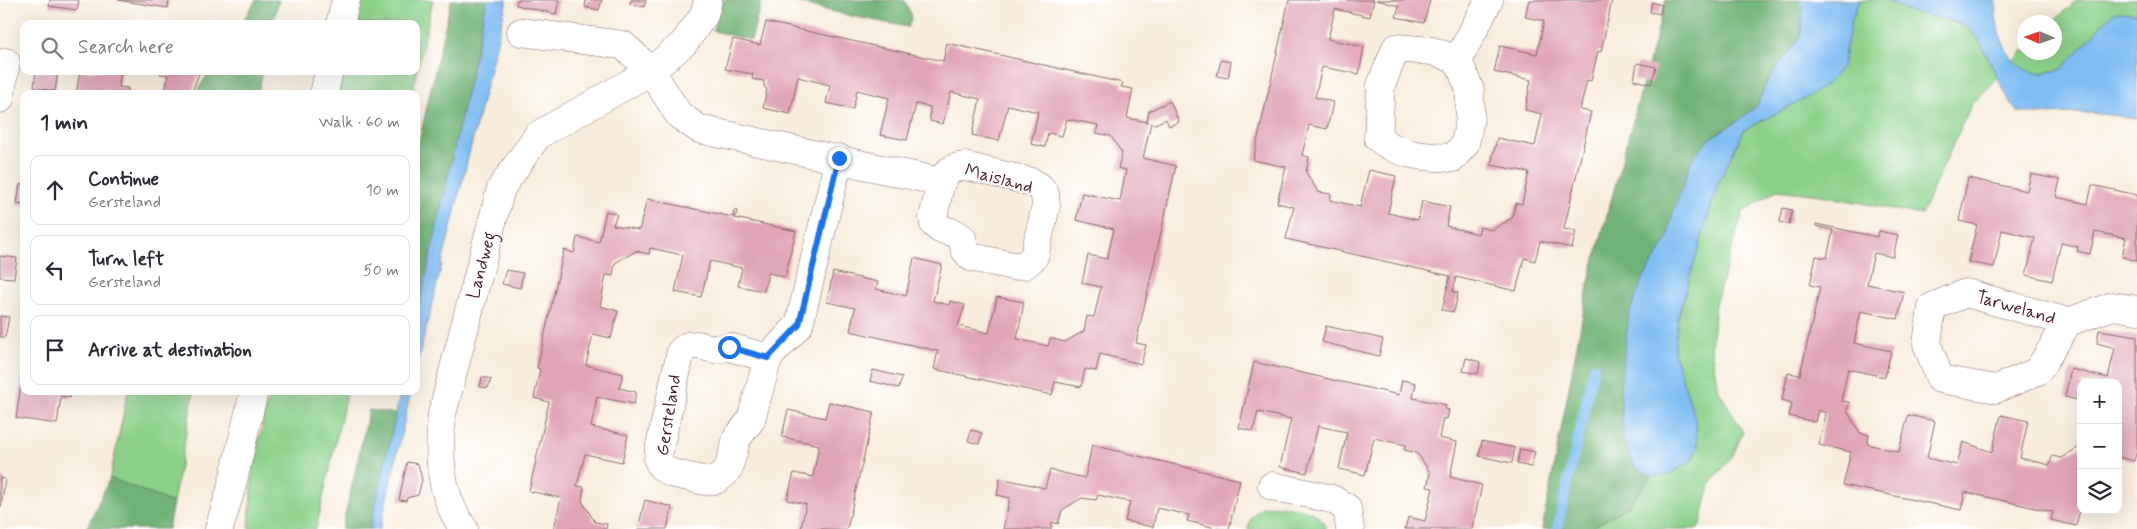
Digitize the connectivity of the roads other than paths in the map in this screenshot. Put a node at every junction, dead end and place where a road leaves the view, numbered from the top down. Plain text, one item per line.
1 (346, 0) edge
2 (708, 0) edge
3 (1489, 0) edge
4 (341, 20) edge
5 (521, 32) dead end
6 (1458, 60) dead end
7 (6, 62) dead end
8 (651, 70) junction
9 (328, 75) edge
10 (325, 90) edge
11 (0, 99) edge
12 (839, 158) junction
13 (941, 182) junction
14 (2137, 310) edge
15 (2068, 322) junction
16 (768, 358) junction
17 (253, 395) edge
18 (1272, 486) dead end
19 (231, 488) junction
20 (219, 529) edge
21 (230, 529) edge
22 (464, 529) edge
23 (1350, 529) edge

1 - 4 street
2 - 8 street, Landweg
3 - 6 street
5 - 8 street
7 - 11 street
8 - 12 street, Maisland
8 - 22 street, Landweg
9 - 10 street
12 - 13 street, Maisland
12 - 16 street, Gersteland
13 - 13 street, Maisland
14 - 15 street, Tarweland
15 - 15 street, Tarweland
16 - 16 street, Gersteland
17 - 19 street
18 - 23 street
19 - 20 street
19 - 21 street

